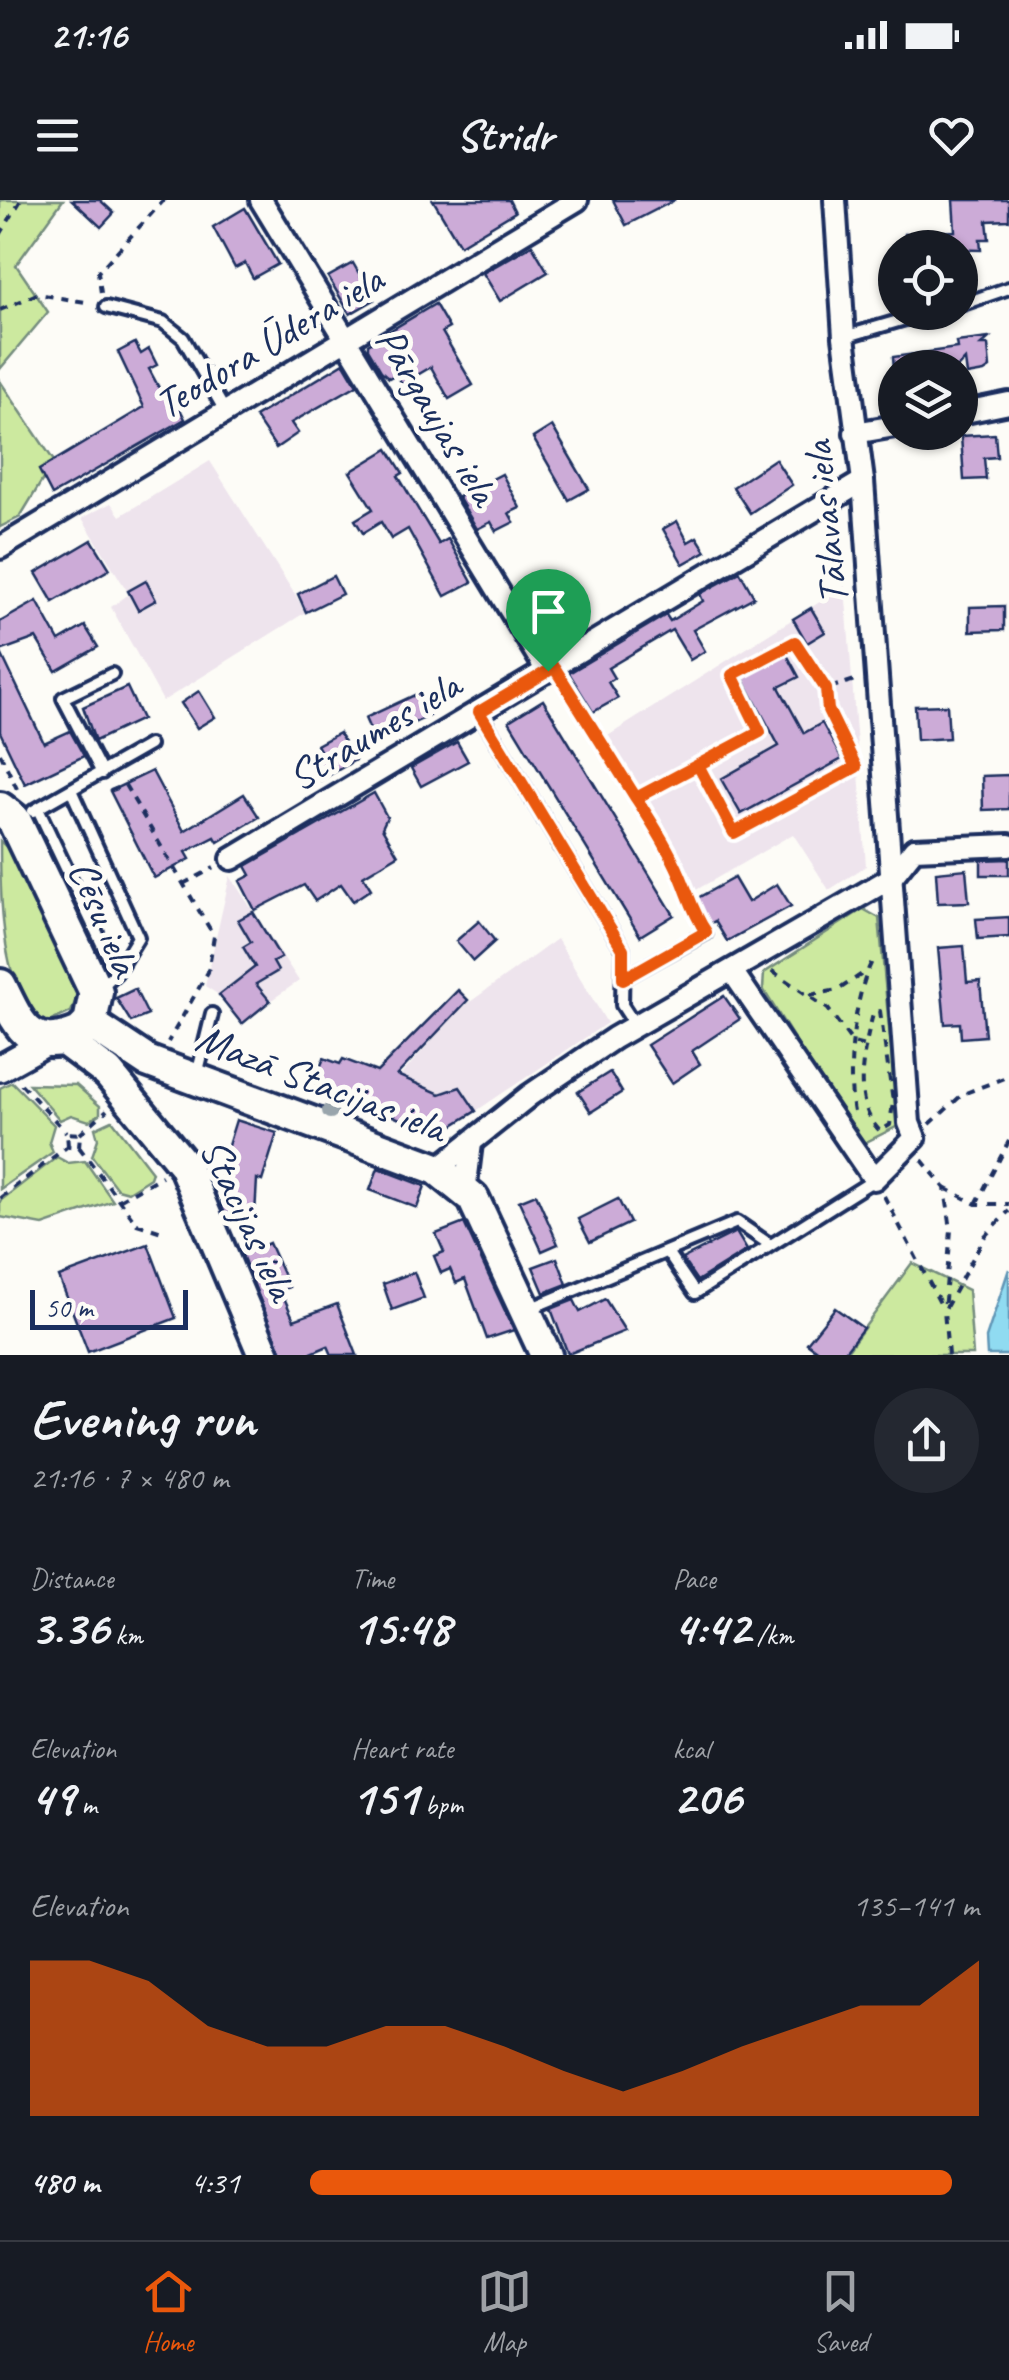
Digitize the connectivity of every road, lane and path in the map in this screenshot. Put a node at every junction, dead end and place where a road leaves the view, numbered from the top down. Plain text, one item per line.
1 (21, 200) edge
2 (164, 200) edge
3 (261, 200) edge
4 (577, 200) edge
5 (835, 200) edge
6 (0, 235) edge
7 (1009, 288) edge
8 (978, 298) edge
9 (106, 306) junction
10 (0, 310) edge
11 (878, 326) edge
12 (844, 336) junction
13 (346, 339) junction
14 (1009, 403) edge
15 (978, 409) edge
16 (226, 412) junction
17 (878, 429) edge
18 (855, 434) junction
19 (863, 481) junction
20 (0, 548) edge
21 (551, 669) junction
22 (112, 674) dead end
23 (858, 678) dead end
24 (826, 689) junction
25 (479, 712) junction
26 (149, 745) dead end
27 (0, 753) edge
28 (698, 765) junction
29 (865, 766) dead end
30 (856, 767) junction
31 (102, 773) junction
32 (72, 790) junction
33 (110, 791) dead end
34 (636, 798) junction
35 (18, 809) edge
36 (1009, 845) edge
37 (232, 859) joint
38 (891, 878) junction
39 (181, 885) junction
40 (706, 932) joint
41 (888, 948) dead end
42 (766, 964) dead end
43 (732, 970) junction
44 (865, 972) junction
45 (623, 979) junction
46 (810, 995) junction
47 (49, 1011) edge
48 (212, 1014) dead end
49 (636, 1025) junction
50 (854, 1044) junction
51 (865, 1046) junction
52 (162, 1050) dead end
53 (7, 1073) edge
54 (1009, 1076) edge
55 (196, 1080) junction
56 (112, 1105) dead end
57 (67, 1133) junction
58 (80, 1134) junction
59 (915, 1138) junction
60 (1009, 1142) edge
61 (471, 1143) junction
62 (68, 1146) junction
63 (79, 1147) junction
64 (860, 1159) junction
65 (437, 1169) junction
66 (162, 1176) dead end
67 (874, 1179) junction
68 (945, 1188) junction
69 (465, 1192) junction
70 (0, 1198) edge
71 (119, 1200) junction
72 (976, 1204) junction
73 (1009, 1208) edge
74 (165, 1233) dead end
75 (769, 1244) junction
76 (667, 1252) junction
77 (526, 1310) junction
78 (944, 1311) junction
79 (264, 1355) edge
80 (546, 1355) edge
81 (948, 1355) edge

1 - 6 path
2 - 9 path
3 - 13 street, Pārgaujas iela
4 - 13 street, Teodora Ūdera iela
5 - 12 street, Tālavas iela
7 - 8 lane
9 - 10 path
9 - 16 lane
11 - 12 lane
12 - 18 street, Tālavas iela
13 - 16 street, Teodora Ūdera iela
13 - 21 street, Pārgaujas iela
14 - 15 street
16 - 20 street, Teodora Ūdera iela
17 - 18 street
18 - 19 street, Tālavas iela
19 - 21 street, Straumes iela
19 - 38 street, Tālavas iela
21 - 25 street, Straumes iela
21 - 34 path
22 - 31 lane
23 - 24 path
24 - 28 path
24 - 30 path
25 - 37 street, Straumes iela
25 - 45 lane
26 - 31 lane
27 - 35 path
28 - 30 path
28 - 34 path
29 - 30 path
31 - 32 lane
32 - 35 lane
32 - 47 lane
33 - 39 path
34 - 40 path
35 - 47 main road, Cēsu iela
36 - 38 street
37 - 39 path
38 - 43 street
38 - 59 street, Tālavas iela
39 - 52 path
40 - 45 lane
41 - 44 path
42 - 46 path
43 - 49 street
43 - 64 street
44 - 46 path
44 - 50 path
45 - 49 lane
46 - 50 path
47 - 53 street
47 - 55 main road, Mazā Stacijas iela
47 - 79 main road, Stacijas iela
48 - 55 lane
49 - 61 street
50 - 51 path
50 - 64 path
51 - 51 path
53 - 57 path
54 - 59 path
55 - 65 main road, Mazā Stacijas iela
56 - 58 path
57 - 58 path
57 - 62 path
58 - 63 path
59 - 67 street
59 - 68 path
60 - 72 path
61 - 65 street
61 - 69 street
62 - 63 path
62 - 70 path
63 - 71 path
64 - 67 street
65 - 69 main road, Mazā Stacijas iela
66 - 71 path
67 - 75 lane
67 - 78 path
68 - 72 path
68 - 78 path
69 - 77 main road, Mazā Stacijas iela
71 - 74 path
72 - 73 path
73 - 78 path
75 - 76 lane
75 - 76 lane
76 - 77 lane
77 - 80 main road, Mazā Stacijas iela
78 - 81 path

